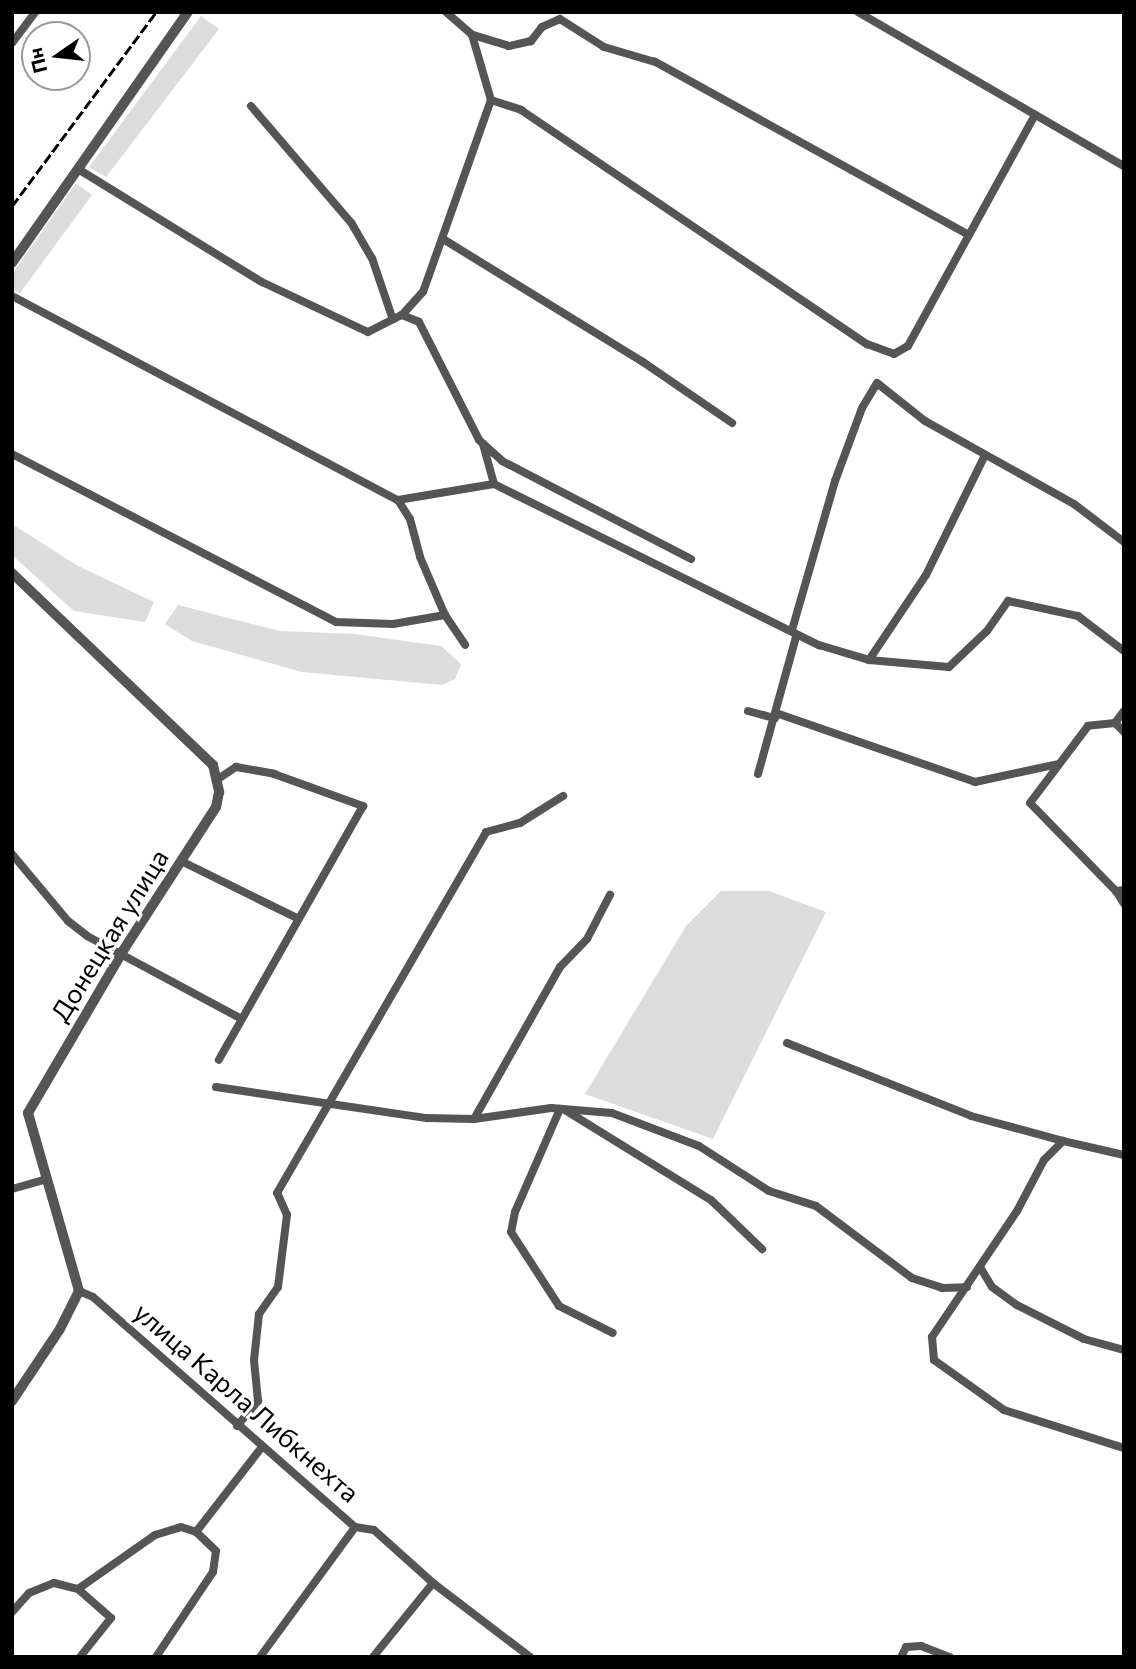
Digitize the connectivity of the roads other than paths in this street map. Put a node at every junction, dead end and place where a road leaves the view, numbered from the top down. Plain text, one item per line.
1 (35, 12) edge
2 (188, 12) edge
3 (446, 12) edge
4 (858, 12) edge
5 (472, 35) junction
6 (12, 43) edge
7 (491, 100) junction
8 (251, 106) dead end
9 (1035, 115) junction
10 (1124, 166) edge
11 (78, 169) junction
12 (969, 235) junction
13 (443, 239) junction
14 (12, 263) edge
15 (12, 296) edge
16 (402, 315) junction
17 (393, 320) junction
18 (732, 423) dead end
19 (483, 444) junction
20 (12, 454) edge
21 (985, 455) junction
22 (494, 484) junction
23 (398, 500) junction
24 (1124, 542) edge
25 (691, 559) dead end
26 (12, 573) edge
27 (445, 615) junction
28 (794, 634) junction
29 (465, 645) dead end
30 (1124, 651) edge
31 (869, 660) junction
32 (748, 711) dead end
33 (1124, 711) edge
34 (776, 716) junction
35 (1115, 723) junction
36 (1124, 732) edge
37 (1058, 764) junction
38 (758, 774) dead end
39 (219, 779) junction
40 (563, 796) dead end
41 (12, 854) edge
42 (181, 861) junction
43 (1120, 890) edge
44 (610, 895) dead end
45 (1124, 904) edge
46 (297, 918) junction
47 (122, 953) junction
48 (240, 1018) junction
49 (787, 1043) dead end
50 (219, 1060) dead end
51 (216, 1087) dead end
52 (331, 1105) junction
53 (562, 1109) junction
54 (474, 1119) junction
55 (1063, 1142) junction
56 (1124, 1155) edge
57 (47, 1179) junction
58 (12, 1189) edge
59 (762, 1249) dead end
60 (980, 1267) junction
61 (967, 1287) junction
62 (79, 1291) junction
63 (613, 1333) dead end
64 (1124, 1350) edge
65 (12, 1401) edge
66 (237, 1426) junction
67 (262, 1447) junction
68 (1124, 1448) edge
69 (355, 1527) junction
70 (196, 1532) junction
71 (433, 1583) junction
72 (78, 1589) junction
73 (12, 1612) edge
74 (80, 1657) edge
75 (156, 1657) edge
76 (260, 1657) edge
77 (373, 1657) edge
78 (530, 1657) edge
79 (901, 1657) edge
80 (950, 1657) edge

1 - 6 street
2 - 11 street
3 - 5 street
4 - 9 street
5 - 7 street
5 - 12 street
7 - 12 street
7 - 13 street
8 - 17 street
9 - 10 street
9 - 12 street
11 - 14 street
11 - 17 street
13 - 16 street
13 - 18 street
15 - 23 street
16 - 17 street
16 - 19 street
19 - 22 street
19 - 25 street
20 - 27 street
21 - 24 street
21 - 28 street
21 - 31 street
22 - 23 street
22 - 28 street
23 - 27 street
26 - 39 street
27 - 29 street
28 - 31 street
28 - 34 street
30 - 31 street
32 - 34 street
33 - 35 street
34 - 37 street
34 - 38 street
35 - 36 street
35 - 37 street
37 - 43 street
39 - 42 street, Донецкая улица
39 - 46 street
40 - 52 street
41 - 47 street
42 - 46 street
42 - 47 street, Донецкая улица
43 - 45 street
44 - 54 street
46 - 48 street
47 - 48 street
47 - 57 street, Донецкая улица
48 - 50 street
49 - 55 street
51 - 52 street
52 - 54 street
52 - 66 street
53 - 54 street
53 - 59 street
53 - 61 street
53 - 63 street
55 - 56 street
55 - 60 street
57 - 58 street
57 - 62 street
60 - 61 street
60 - 64 street
61 - 68 street
62 - 65 street
62 - 66 street, улица Карла Либкнехта
66 - 67 street, улица Карла Либкнехта
67 - 69 street, улица Карла Либкнехта
67 - 70 street
69 - 71 street, улица Карла Либкнехта
69 - 76 street
70 - 72 street
70 - 75 street
71 - 77 street
71 - 78 street, улица Карла Либкнехта
72 - 73 street
72 - 74 street
79 - 80 street

